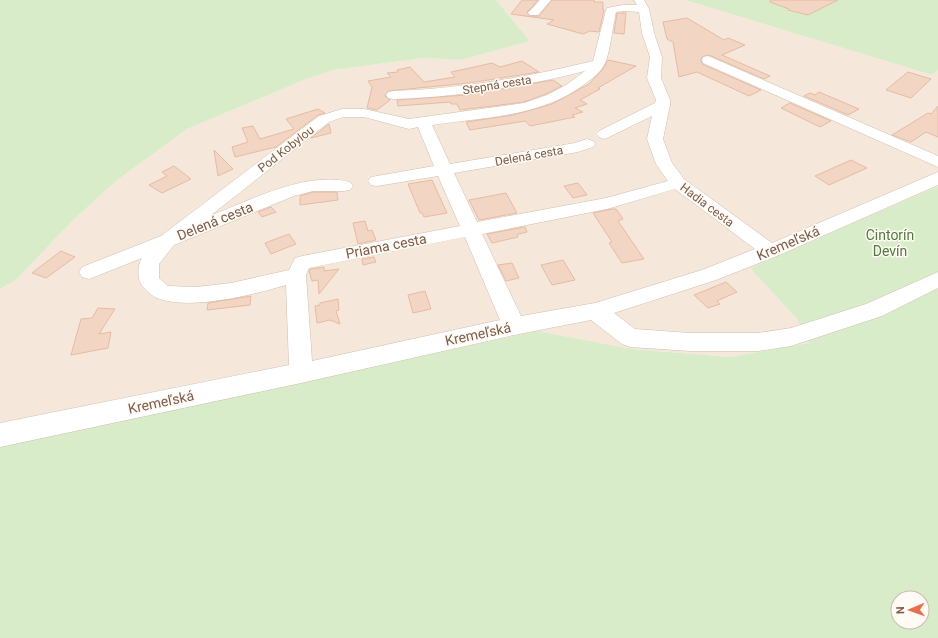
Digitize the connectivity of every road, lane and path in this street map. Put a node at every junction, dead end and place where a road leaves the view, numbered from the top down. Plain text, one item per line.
1 (546, 0) edge
2 (642, 4) edge
3 (534, 13) dead end
4 (708, 60) dead end
5 (599, 63) junction
6 (393, 95) dead end
7 (663, 105) junction
8 (423, 122) junction
9 (604, 134) dead end
10 (587, 144) dead end
11 (938, 162) edge
12 (444, 170) junction
13 (938, 177) edge
14 (377, 181) dead end
15 (678, 183) junction
16 (344, 186) dead end
17 (471, 229) junction
18 (168, 240) junction
19 (770, 251) junction
20 (89, 272) dead end
21 (296, 275) junction
22 (938, 279) edge
23 (595, 311) junction
24 (514, 326) junction
25 (301, 373) junction
26 (0, 435) edge

1 - 3 street
2 - 5 street
2 - 7 street, Hadia cesta
4 - 11 street
5 - 6 street, Stepná cesta
5 - 8 street, Pod Kobylou
7 - 9 street
7 - 15 street, Hadia cesta
8 - 12 street
8 - 18 street, Pod Kobylou
10 - 12 street, Delená cesta
12 - 14 street, Delená cesta
12 - 17 street
13 - 19 street, Kremeľská
15 - 17 street, Priama cesta
15 - 19 street, Hadia cesta
16 - 18 street, Delená cesta
17 - 21 street, Priama cesta
17 - 24 street
18 - 20 street, Delená cesta
18 - 21 street
19 - 23 street, Kremeľská
21 - 25 street
22 - 23 street
23 - 24 street, Kremeľská
24 - 25 street, Kremeľská
25 - 26 street, Kremeľská

